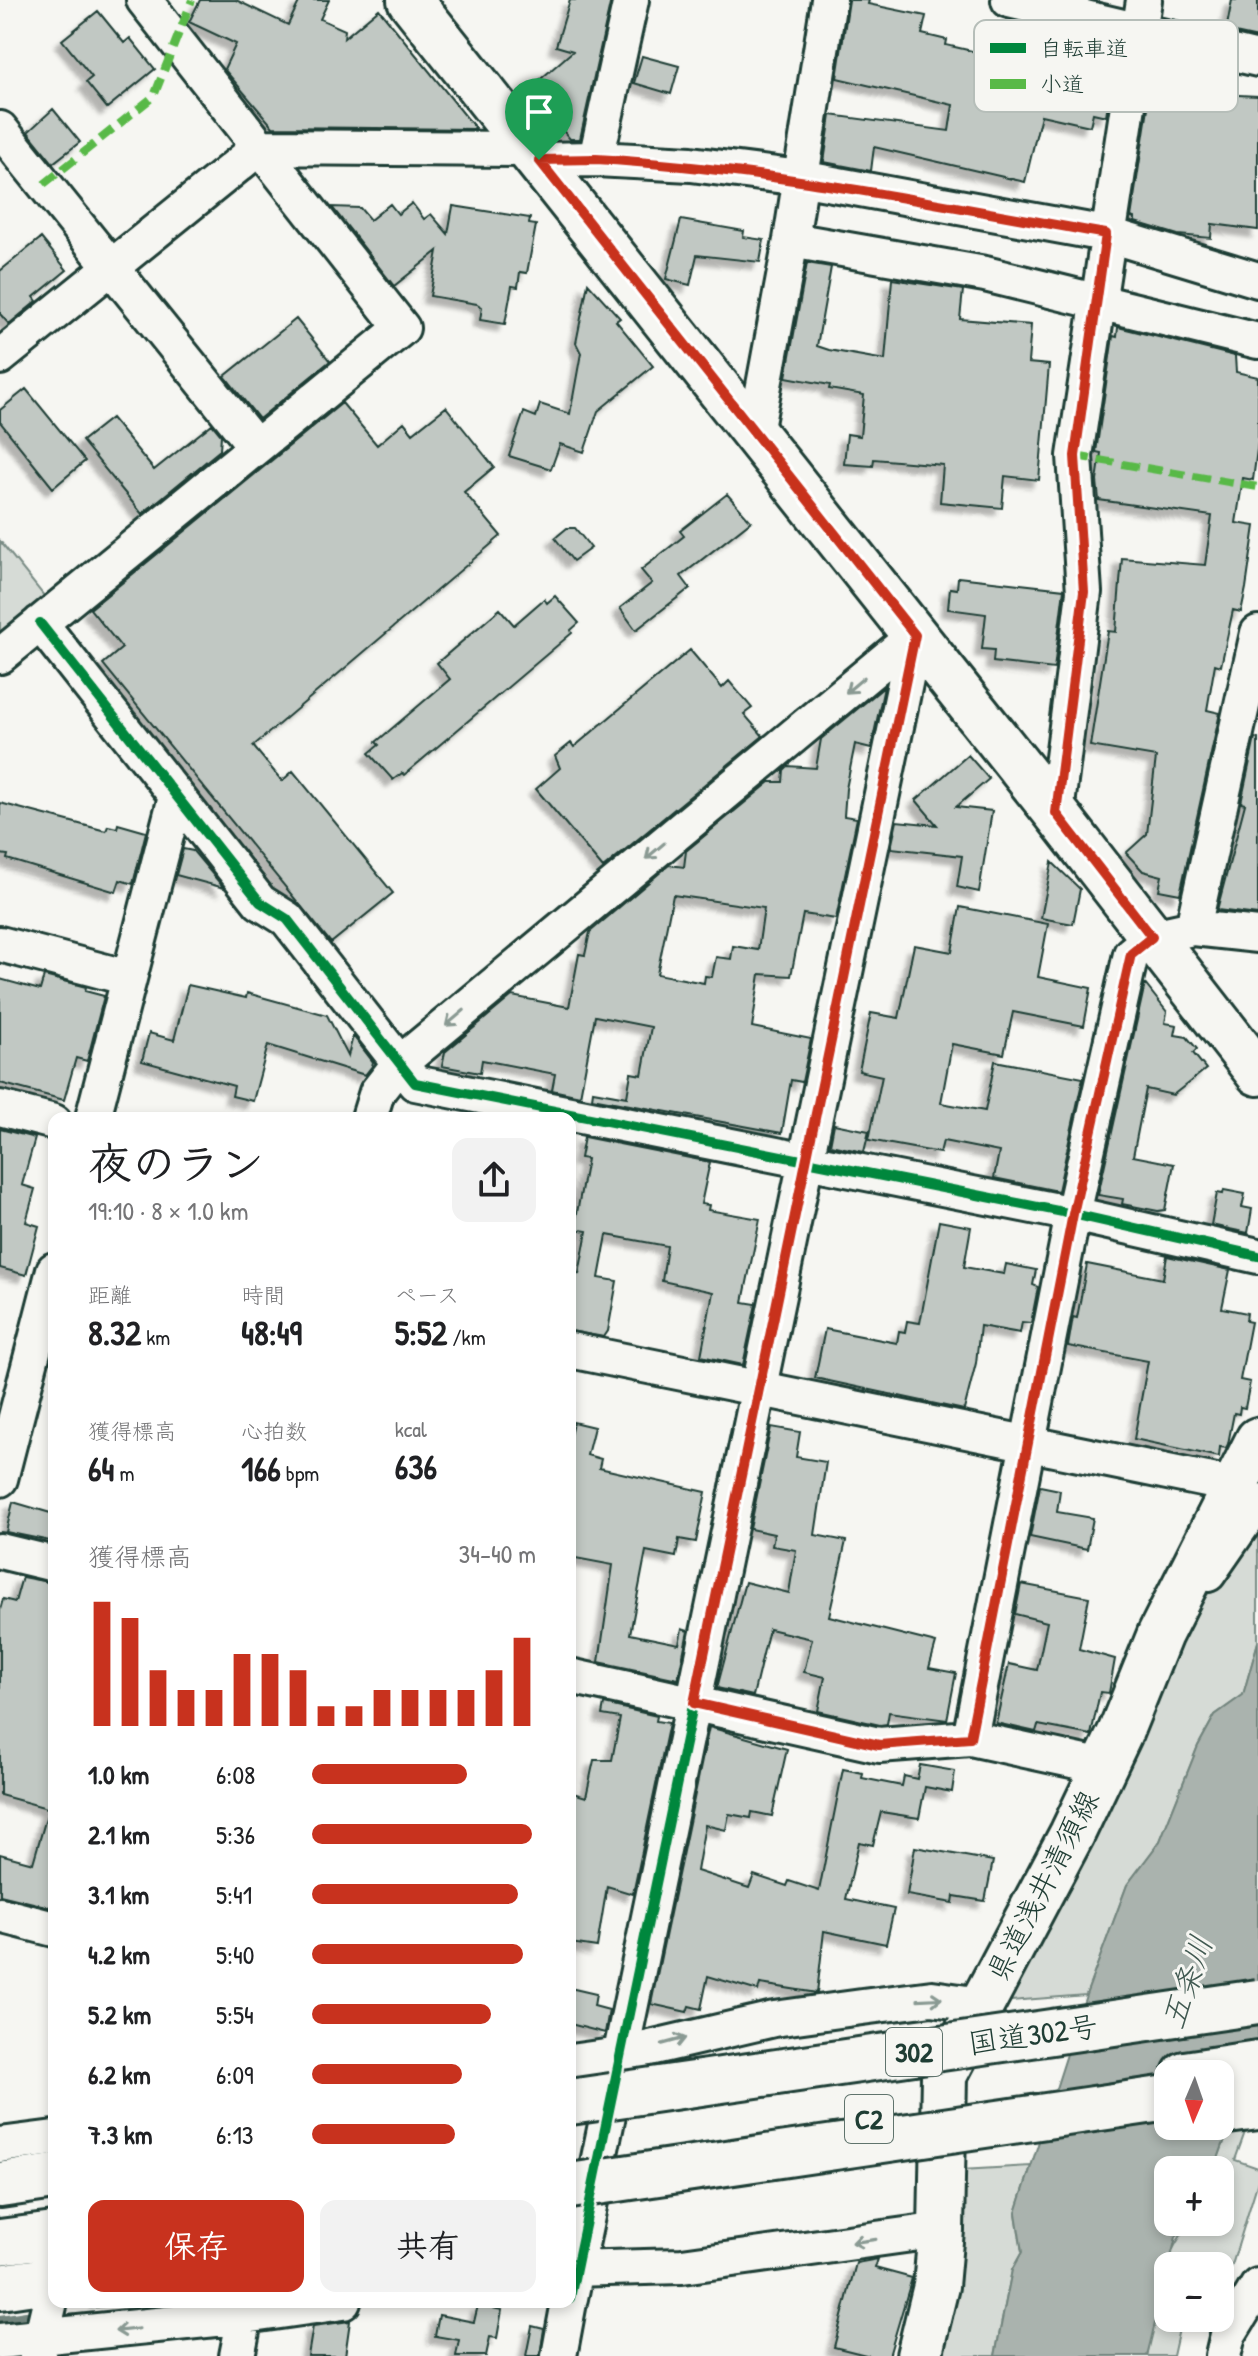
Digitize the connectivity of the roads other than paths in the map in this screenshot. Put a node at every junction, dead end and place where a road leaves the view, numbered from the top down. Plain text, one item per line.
1 (144, 0) edge
2 (410, 0) edge
3 (631, 0) edge
4 (829, 0) edge
5 (1009, 0) edge
6 (1141, 15) edge
7 (1238, 51) edge
8 (1258, 59) edge
9 (1125, 112) edge
10 (0, 129) edge
11 (260, 147) junction
12 (534, 155) junction
13 (596, 159) junction
14 (800, 178) junction
15 (1106, 234) junction
16 (791, 240) junction
17 (110, 268) junction
18 (1258, 280) edge
19 (1098, 300) junction
20 (1258, 341) edge
21 (0, 357) edge
22 (755, 434) junction
23 (256, 447) junction
24 (40, 623) junction
25 (1258, 633) edge
26 (915, 635) junction
27 (0, 656) edge
28 (1249, 719) edge
29 (176, 797) junction
30 (1056, 813) junction
31 (1172, 932) junction
32 (1258, 935) edge
33 (0, 944) edge
34 (129, 978) junction
35 (399, 1064) junction
36 (1258, 1073) edge
37 (0, 1108) edge
38 (95, 1112) edge
39 (371, 1112) edge
40 (559, 1112) edge
41 (576, 1115) edge
42 (48, 1120) edge
43 (807, 1162) junction
44 (1073, 1214) junction
45 (1258, 1256) edge
46 (48, 1293) edge
47 (576, 1351) edge
48 (761, 1389) junction
49 (1258, 1440) edge
50 (1028, 1444) junction
51 (0, 1479) edge
52 (1247, 1494) edge
53 (0, 1551) edge
54 (48, 1563) edge
55 (576, 1677) edge
56 (694, 1703) junction
57 (970, 1738) junction
58 (1104, 1767) junction
59 (0, 1915) edge
60 (48, 1927) edge
61 (1258, 2002) edge
62 (981, 2005) junction
63 (1258, 2025) edge
64 (620, 2055) junction
65 (576, 2061) edge
66 (1258, 2063) edge
67 (1234, 2067) edge
68 (1154, 2078) edge
69 (1258, 2085) edge
70 (1234, 2089) edge
71 (1154, 2100) edge
72 (576, 2101) edge
73 (1258, 2107) edge
74 (1234, 2110) edge
75 (1154, 2122) edge
76 (576, 2124) edge
77 (48, 2139) edge
78 (0, 2145) edge
79 (576, 2162) edge
80 (48, 2178) edge
81 (0, 2185) edge
82 (576, 2185) edge
83 (48, 2190) edge
84 (0, 2195) edge
85 (48, 2199) edge
86 (576, 2205) edge
87 (0, 2206) edge
88 (941, 2230) junction
89 (48, 2236) edge
90 (0, 2242) edge
91 (48, 2259) edge
92 (576, 2261) edge
93 (0, 2265) edge
94 (48, 2283) edge
95 (576, 2283) edge
96 (1258, 2286) edge
97 (0, 2287) edge
98 (48, 2308) edge
99 (282, 2308) edge
100 (567, 2308) edge
101 (252, 2311) edge
102 (0, 2341) edge
103 (39, 2348) edge
104 (237, 2356) edge
105 (559, 2356) edge
106 (919, 2356) edge
107 (1223, 2356) edge

1 - 11 street
2 - 12 main road
3 - 13 street
4 - 14 street
5 - 6 street
7 - 8 street
9 - 15 street
10 - 17 street
11 - 12 street
11 - 17 street
11 - 23 street
12 - 13 street
12 - 22 main road
13 - 14 street
14 - 15 street
14 - 16 street
15 - 18 street
15 - 19 street
16 - 19 street
16 - 22 street
17 - 21 street
17 - 23 street
19 - 20 street
19 - 30 street
22 - 26 main road
23 - 24 street
24 - 27 street
24 - 29 street
25 - 28 street
26 - 30 main road
26 -> 35 street
26 - 43 street
28 - 31 street
29 - 34 street
29 - 35 street
30 - 31 main road
31 - 32 street
31 - 36 main road
31 - 44 street
33 - 34 street
34 - 38 street
35 - 39 street
35 - 40 street
37 - 42 street
41 - 43 street
43 - 44 street
43 - 48 street
44 - 45 street
44 - 50 street
46 - 51 street
47 - 48 street
48 - 50 street
48 - 56 street
49 - 52 main road, 県道浅井清須線
50 - 52 street
50 - 57 street
52 - 58 main road, 県道浅井清須線
53 - 54 street
55 - 56 street
56 - 57 street
56 - 64 street
57 - 58 street
58 - 62 main road, 県道浅井清須線
59 - 60 street
61 - 72 main road, 国道302号 / 302, bridge
64 -> 62 street
62 - 88 main road, 県道浅井清須線
63 - 76 main road, C2
64 - 65 street
64 - 92 street
66 - 67 main road
68 - 79 main road, C2
69 - 70 main road
71 - 82 main road, bridge
73 - 74 main road
75 - 86 main road
77 - 78 street
80 - 81 main road
83 - 84 main road
85 - 87 main road
88 -> 95 street
88 - 106 main road, 県道浅井清須線
89 - 90 main road
91 - 93 main road
94 - 97 main road
96 - 107 street
98 - 103 street
99 - 101 street
100 - 105 street
101 -> 103 street
101 - 104 street
102 - 103 street

